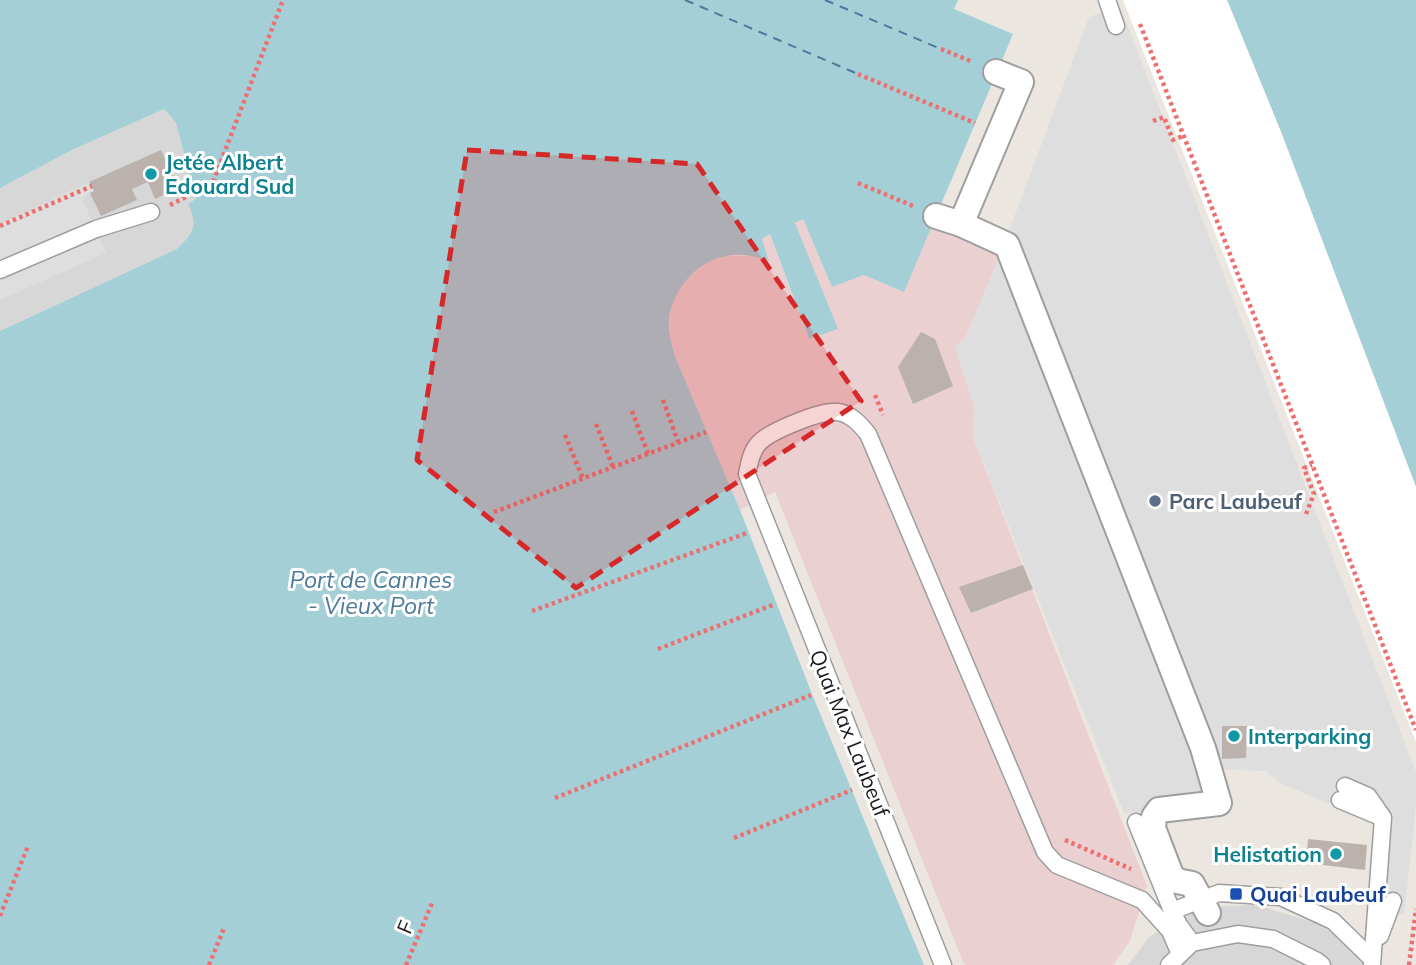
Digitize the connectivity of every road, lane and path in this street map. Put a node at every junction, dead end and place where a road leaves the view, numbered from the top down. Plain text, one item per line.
1 (283, 0) edge
2 (1107, 0) edge
3 (1135, 12) dead end
4 (1116, 26) dead end
5 (941, 49) dead end
6 (996, 72) joint
7 (858, 74) dead end
8 (1153, 121) dead end
9 (976, 123) dead end
10 (1183, 136) junction
11 (858, 183) dead end
12 (92, 186) dead end
13 (194, 194) dead end
14 (151, 212) dead end
15 (936, 216) joint
16 (961, 224) junction
17 (0, 226) edge
18 (0, 270) edge
19 (875, 395) dead end
20 (663, 400) dead end
21 (632, 411) dead end
22 (885, 419) dead end
23 (596, 424) dead end
24 (706, 432) dead end
25 (565, 435) dead end
26 (678, 442) junction
27 (648, 454) junction
28 (1312, 465) junction
29 (613, 467) junction
30 (583, 479) junction
31 (494, 512) dead end
32 (1306, 514) dead end
33 (748, 533) dead end
34 (776, 604) dead end
35 (531, 611) dead end
36 (658, 649) dead end
37 (812, 694) dead end
38 (1416, 730) edge
39 (852, 790) dead end
40 (1343, 793) dead end
41 (555, 798) dead end
42 (1136, 822) dead end
43 (734, 838) dead end
44 (1061, 838) dead end
45 (27, 846) dead end
46 (1155, 869) junction
47 (433, 901) dead end
48 (1393, 901) dead end
49 (1416, 905) edge
50 (1204, 906) junction
51 (1172, 911) junction
52 (0, 916) edge
53 (1415, 920) edge
54 (224, 928) dead end
55 (1180, 954) edge
56 (1372, 962) edge
57 (209, 965) edge
58 (407, 965) edge
59 (943, 965) edge
60 (1322, 965) edge
61 (1409, 965) edge

1 - 13 path
2 - 4 lane
3 - 10 path
5 - 6 path
6 - 16 street
7 - 9 path
8 - 10 path
10 - 28 path
11 - 15 path
12 - 17 path
14 - 18 lane
15 - 16 street
16 - 50 street
19 - 22 path
20 - 26 path
21 - 27 path
23 - 29 path
24 - 26 path
25 - 30 path
26 - 27 path
27 - 29 path
28 - 32 path
28 - 38 path
29 - 30 path
30 - 31 path
33 - 35 path
34 - 36 path
37 - 41 path
39 - 43 path
40 - 56 lane
42 - 46 lane
44 - 46 path
45 - 52 path
46 - 51 lane
47 - 58 path, F
48 - 56 lane
49 - 53 path
50 - 51 lane
50 - 56 lane
51 - 55 lane
53 - 61 path
54 - 57 path
55 - 59 lane, Quai Max Laubeuf
55 - 60 lane

